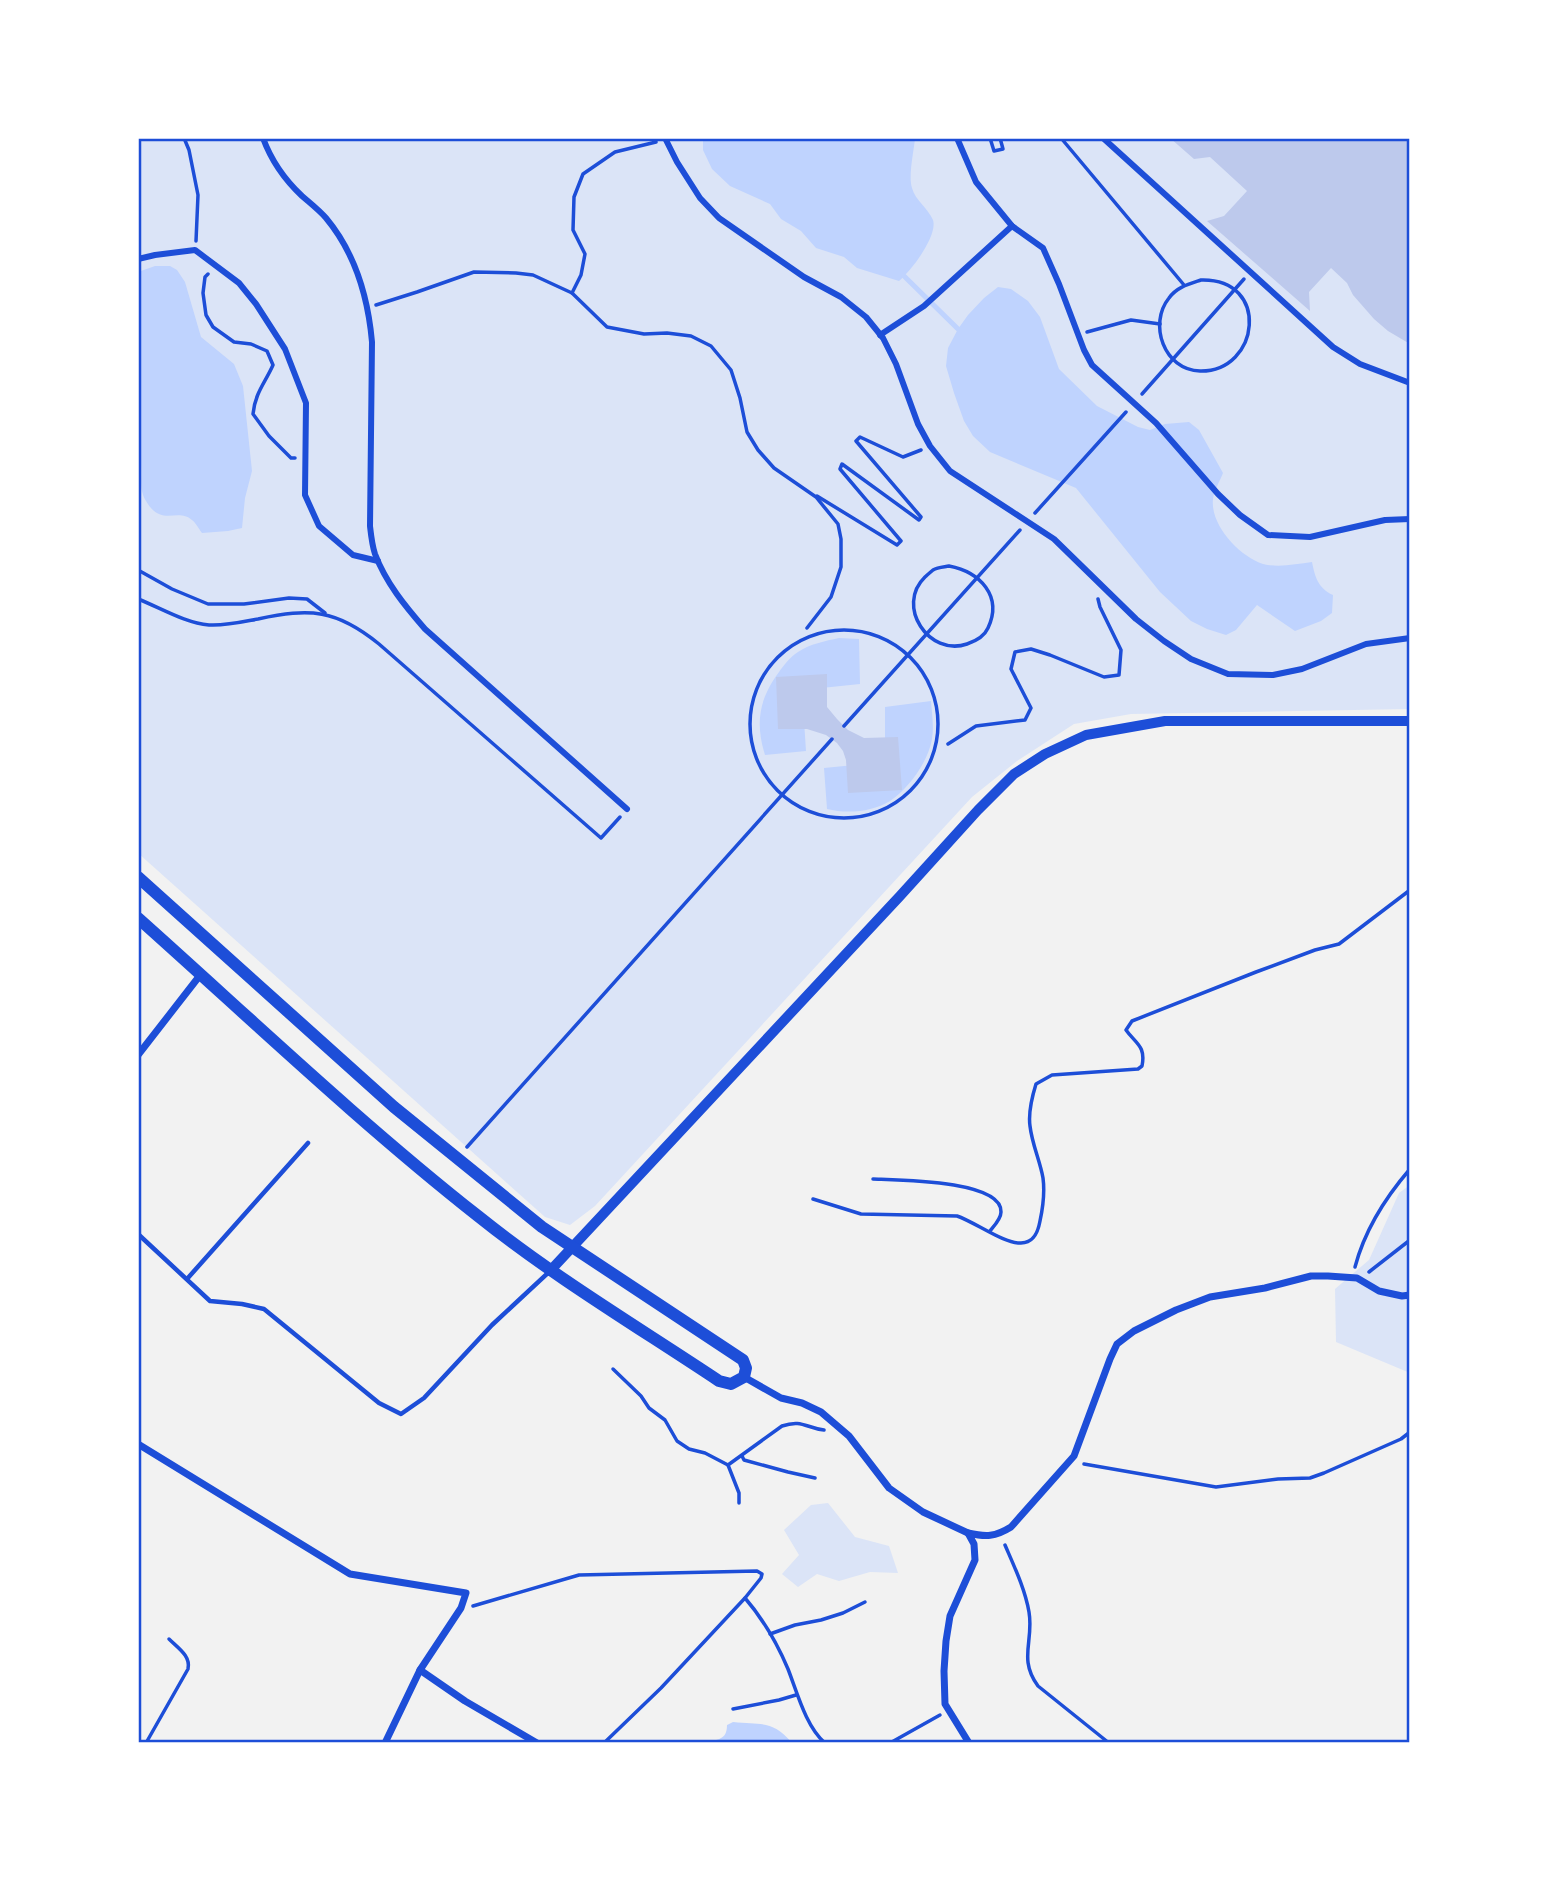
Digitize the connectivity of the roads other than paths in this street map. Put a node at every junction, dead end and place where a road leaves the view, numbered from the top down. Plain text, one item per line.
1 (263, 138) edge
2 (957, 138) edge
3 (1103, 138) edge
4 (666, 139) edge
5 (1012, 226) junction
6 (138, 259) edge
7 (880, 335) junction
8 (1410, 383) edge
9 (1410, 520) edge
10 (378, 561) junction
11 (1410, 638) edge
12 (1410, 720) edge
13 (627, 810) road end
14 (138, 877) edge
15 (138, 918) edge
16 (201, 974) junction
17 (138, 1055) edge
18 (308, 1143) dead end
19 (138, 1234) edge
20 (572, 1247) junction
21 (550, 1271) junction
22 (187, 1279) junction
23 (1410, 1295) edge
24 (744, 1377) junction
25 (138, 1444) edge
26 (968, 1533) junction
27 (420, 1670) junction
28 (385, 1743) edge
29 (537, 1743) edge
30 (969, 1743) edge

1 - 10 street
2 - 5 street
3 - 8 street
4 - 7 street
5 - 7 street
5 - 9 street
6 - 10 street
7 - 11 street
10 - 13 street
12 - 20 street
14 - 20 main road
15 - 16 main road
16 - 17 street
16 - 21 main road
18 - 22 lane
19 - 22 lane
20 - 21 street
20 - 24 main road
21 - 22 lane
21 - 24 main road
23 - 26 street
24 - 26 street
25 - 27 street
26 - 30 street
27 - 28 street
27 - 29 street

